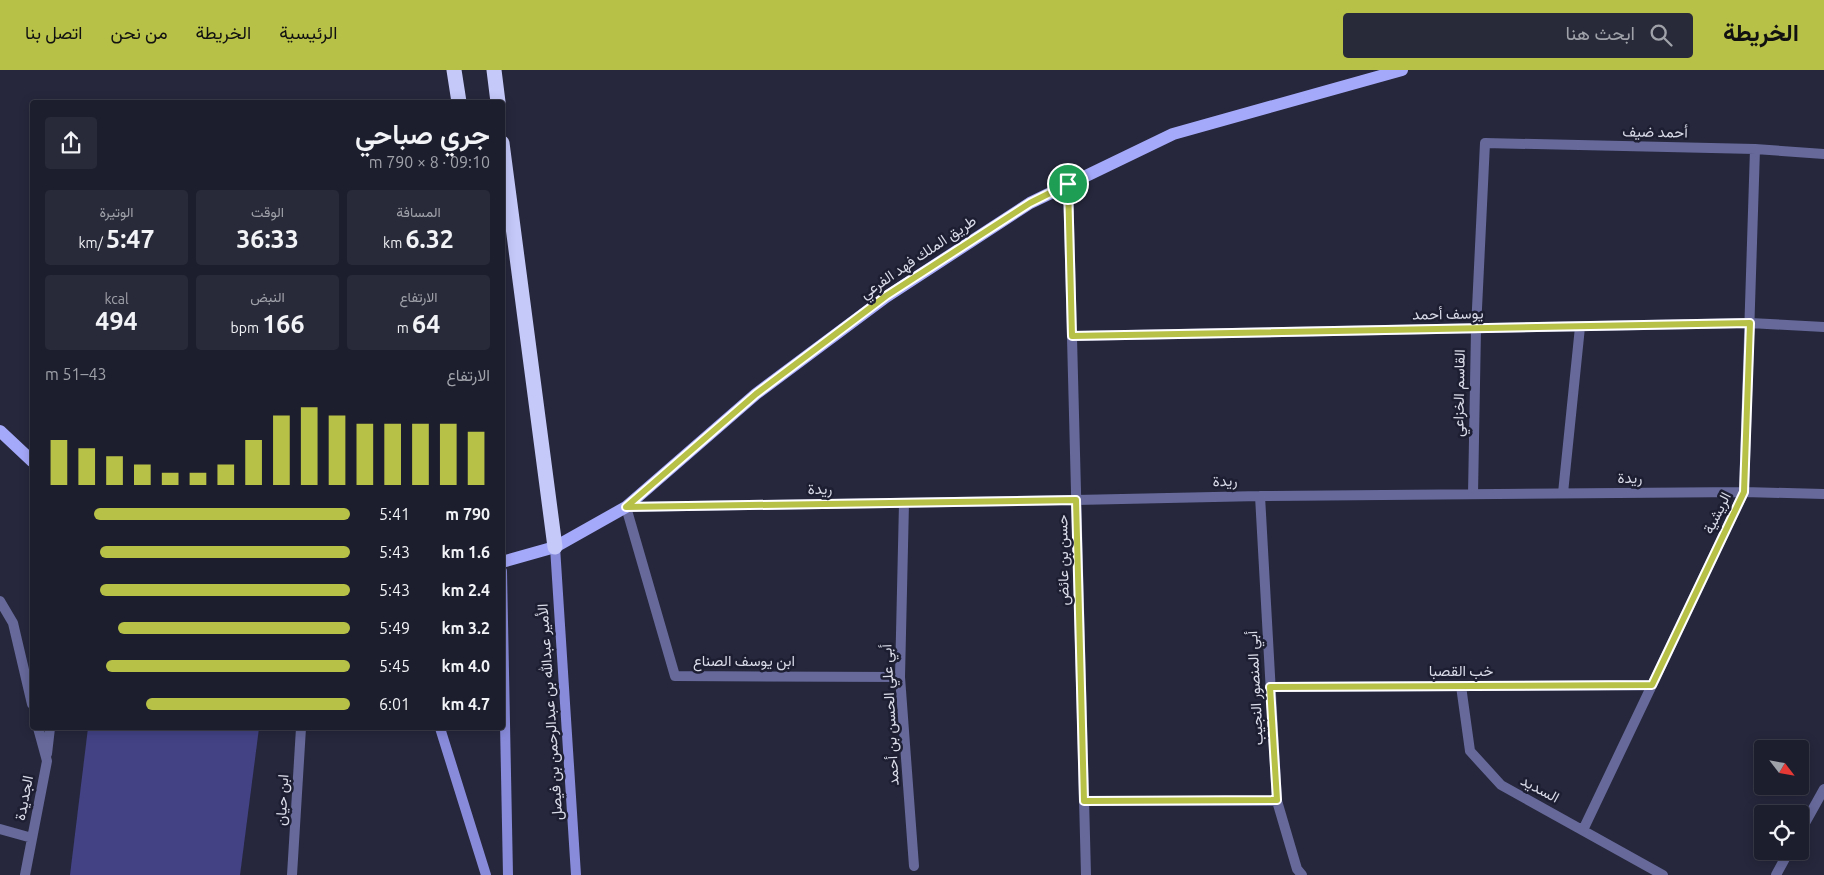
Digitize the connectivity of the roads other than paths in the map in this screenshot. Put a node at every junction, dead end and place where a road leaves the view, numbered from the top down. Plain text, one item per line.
1 (454, 70) edge
2 (494, 70) edge
3 (1402, 70) edge
4 (458, 100) edge
5 (498, 100) edge
6 (1485, 143) joint
7 (1755, 149) junction
8 (1824, 154) edge
9 (505, 170) edge
10 (1068, 184) junction
11 (1750, 323) junction
12 (1580, 327) junction
13 (1824, 327) edge
14 (1476, 329) junction
15 (1072, 336) junction
16 (0, 431) edge
17 (30, 459) edge
18 (1744, 492) junction
19 (1473, 494) junction
20 (1563, 494) junction
21 (1824, 494) edge
22 (1260, 496) junction
23 (1076, 500) junction
24 (904, 503) junction
25 (626, 507) junction
26 (555, 547) junction
27 (505, 561) edge
28 (0, 601) edge
29 (900, 677) junction
30 (1652, 685) junction
31 (1461, 686) junction
32 (1270, 687) junction
33 (30, 695) edge
34 (505, 722) edge
35 (39, 730) edge
36 (50, 730) edge
37 (301, 730) edge
38 (441, 730) edge
39 (47, 762) junction
40 (1824, 788) edge
41 (1277, 800) junction
42 (1084, 801) junction
43 (1809, 816) edge
44 (0, 829) edge
45 (1583, 830) junction
46 (32, 838) junction
47 (1784, 860) edge
48 (914, 866) dead end
49 (25, 875) edge
50 (292, 875) edge
51 (486, 875) edge
52 (508, 875) edge
53 (576, 875) edge
54 (1086, 875) edge
55 (1302, 875) edge
56 (1663, 875) edge
57 (1776, 875) edge

1 - 4 highway
2 - 5 highway
3 - 10 main road, طريق الملك فهد الفرعي
6 - 7 street, أحمد ضيف
6 - 14 street, القاسم الخزاعي
7 - 8 street, أحمد ضيف
7 - 11 street, الريشية
9 - 26 highway
10 - 15 street, حسن بن عائض
10 - 25 main road, طريق الملك فهد الفرعي
11 - 12 street, يوسف أحمد
11 - 13 street, يوسف أحمد
11 - 18 street, الريشية
12 - 14 street, يوسف أحمد
12 - 20 street
14 - 15 street, يوسف أحمد
14 - 19 street, القاسم الخزاعي
15 - 23 street, حسن بن عائض
16 - 17 main road
18 - 20 street, ريدة
18 - 21 street, ريدة
18 - 30 street, الريشية
19 - 20 street, ريدة
19 - 22 street, ريدة
22 - 23 street, ريدة
22 - 32 street, أبي المنصور النجيب
23 - 24 street, ريدة
23 - 42 street, حسن بن عائض
24 - 25 street, ريدة
24 - 29 street, أبي علي الحسن بن أحمد
25 - 26 main road, طريق الملك فهد الفرعي
25 - 29 street, ابن يوسف الصناع
26 - 27 main road, طريق الملك فهد الفرعي
26 - 53 main road, الأمير عبدالله بن عبدالرحمن بن فيصل
28 - 33 street
29 - 48 street, أبي علي الحسن بن أحمد
30 - 31 street, خب القصبا
30 - 45 street, الريشية
31 - 32 street, خب القصبا
31 - 45 street, السديد
32 - 41 street, أبي المنصور النجيب
34 - 52 main road
35 - 39 street, الجديدة
36 - 39 street
37 - 50 street, ابن حيان
38 - 51 main road
39 - 46 street, الجديدة
40 - 43 street
41 - 42 street
41 - 55 street, أبي المنصور النجيب
42 - 54 street, حسن بن عائض
44 - 46 street
45 - 56 street, السديد
46 - 49 street, الجديدة
47 - 57 street

